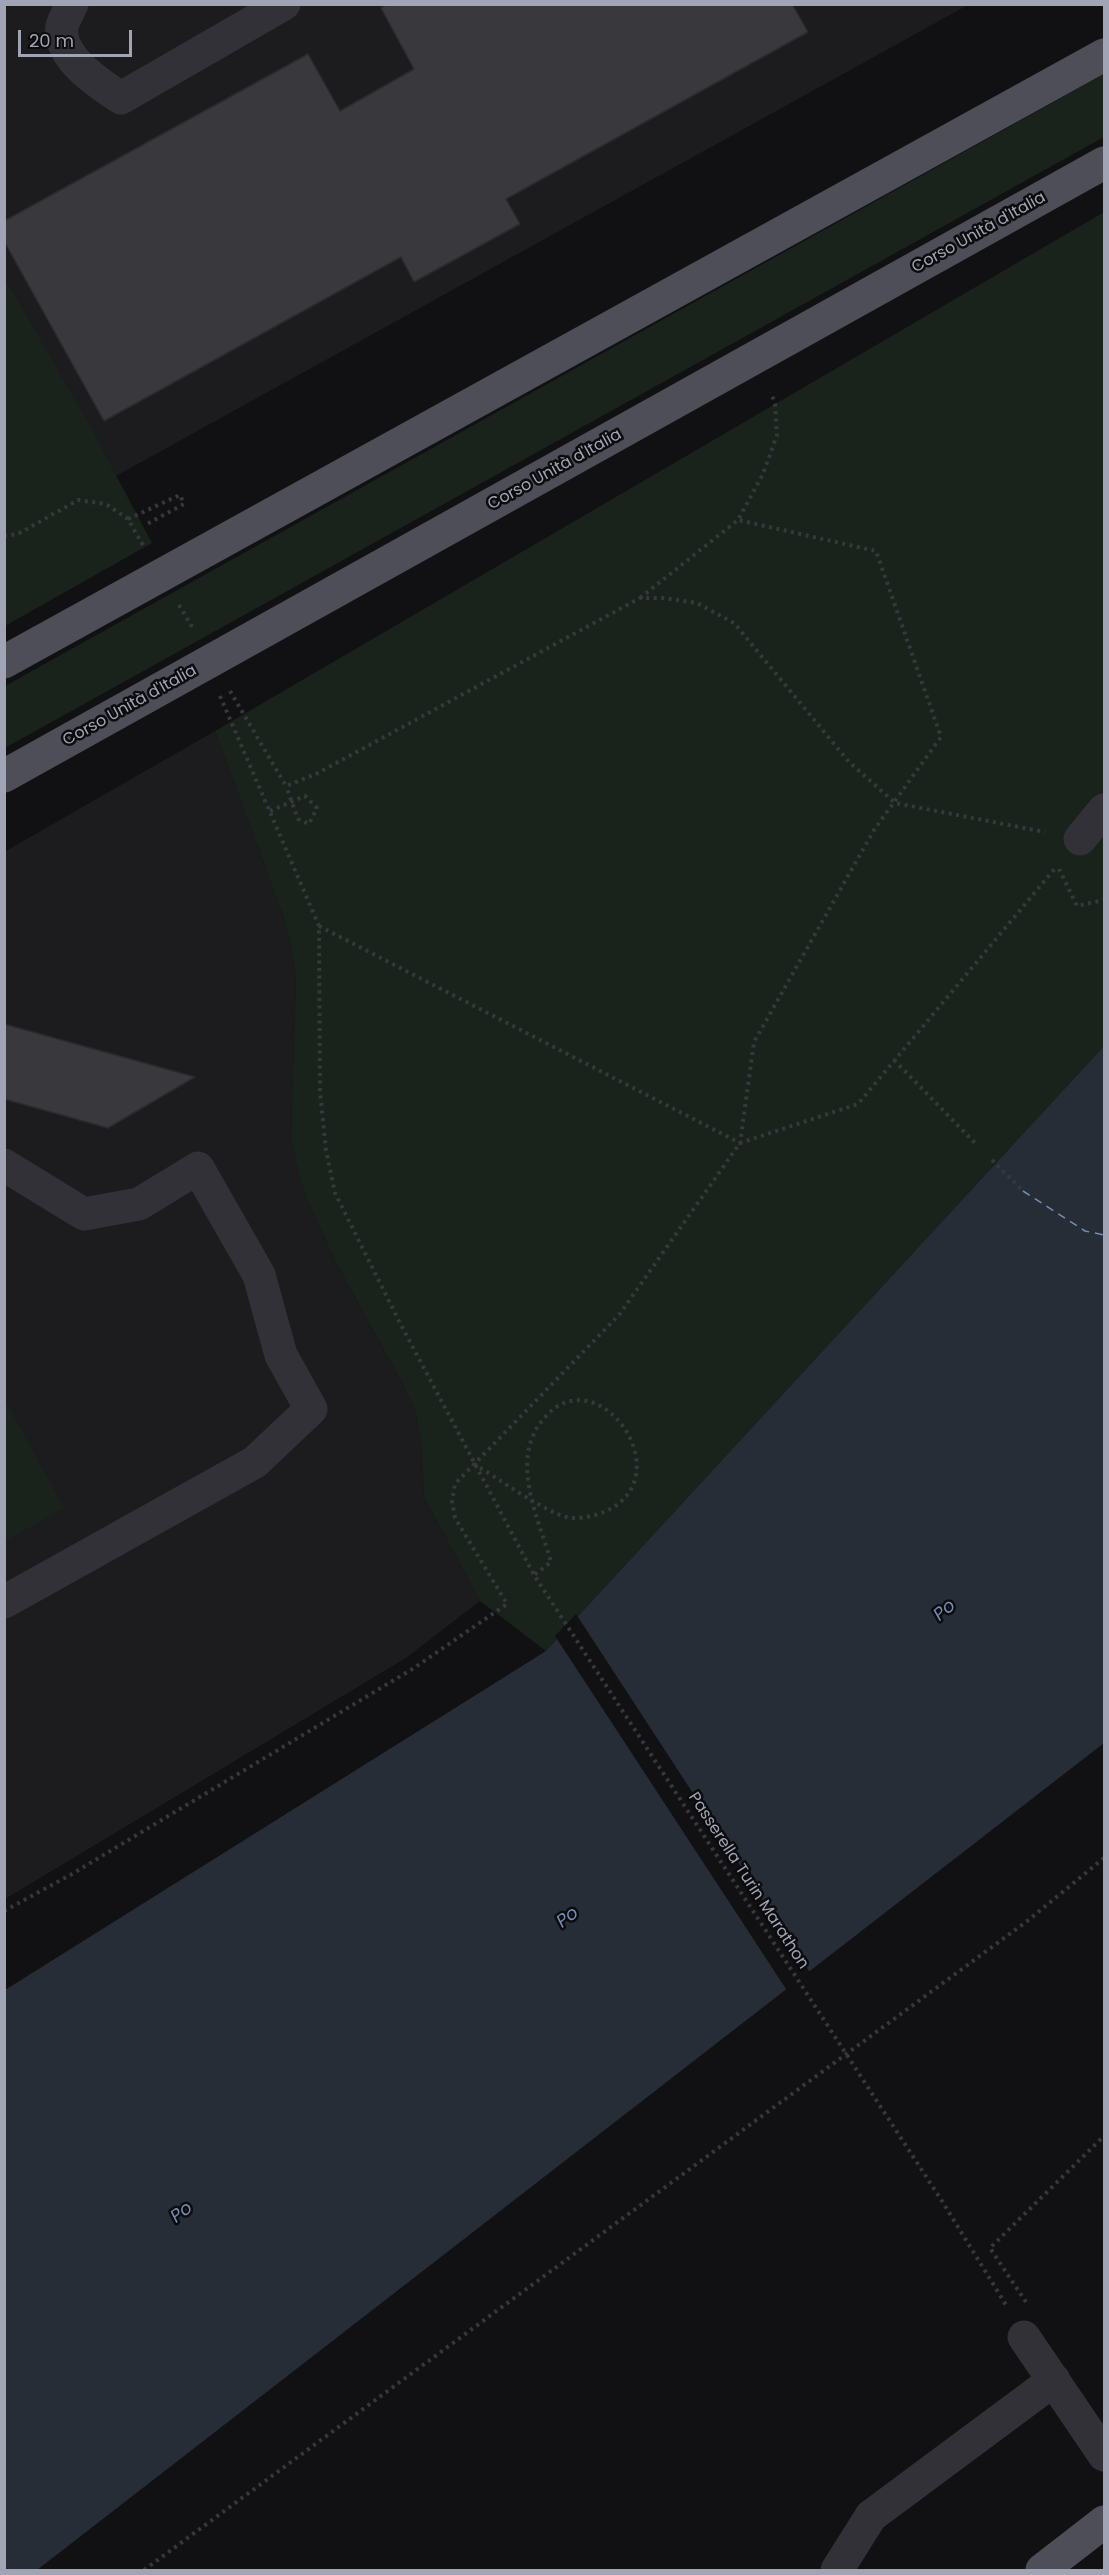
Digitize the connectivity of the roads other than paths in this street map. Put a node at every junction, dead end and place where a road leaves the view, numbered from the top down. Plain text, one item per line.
1 (72, 4) edge
2 (284, 4) edge
3 (1104, 55) edge
4 (1104, 163) edge
5 (4, 662) edge
6 (4, 776) edge
7 (1104, 810) edge
8 (1080, 839) road end
9 (4, 1165) edge
10 (4, 1602) edge
11 (1024, 2337) road end
12 (1054, 2380) junction
13 (1104, 2455) edge
14 (1104, 2522) edge
15 (837, 2571) edge
16 (1042, 2571) edge

1 - 2 street
3 - 5 main road
4 - 6 main road, Corso Unità d'Italia
7 - 8 street
9 - 10 street
11 - 12 street
12 - 13 street
12 - 15 street
14 - 16 main road

